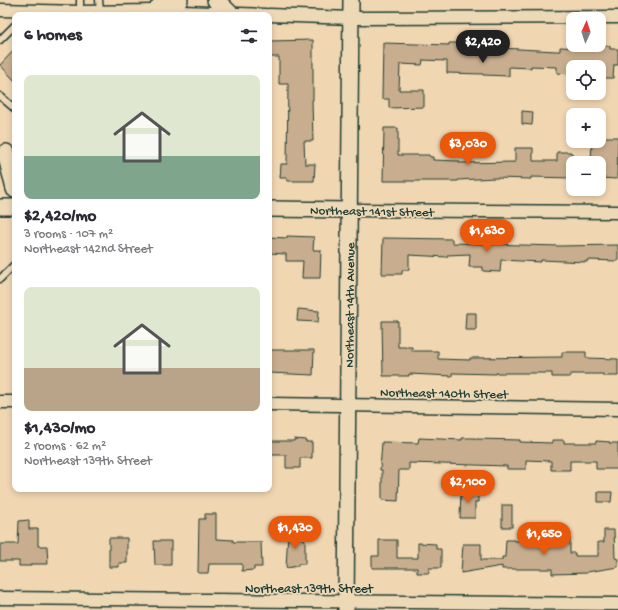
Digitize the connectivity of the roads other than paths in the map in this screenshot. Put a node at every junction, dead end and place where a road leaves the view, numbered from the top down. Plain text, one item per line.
1 (80, 0) edge
2 (179, 0) edge
3 (216, 0) edge
4 (351, 0) edge
5 (99, 6) edge
6 (156, 8) edge
7 (0, 10) edge
8 (15, 12) edge
9 (80, 12) joint
10 (205, 12) edge
11 (228, 12) edge
12 (272, 15) edge
13 (618, 17) edge
14 (351, 18) junction
15 (12, 28) edge
16 (0, 40) edge
17 (0, 96) edge
18 (12, 106) edge
19 (7, 152) edge
20 (12, 175) edge
21 (0, 207) edge
22 (12, 207) edge
23 (272, 209) edge
24 (350, 210) junction
25 (618, 212) edge
26 (12, 267) edge
27 (0, 279) edge
28 (0, 402) edge
29 (12, 402) edge
30 (272, 404) edge
31 (348, 405) junction
32 (618, 409) edge
33 (0, 598) edge
34 (618, 604) edge
35 (346, 605) edge

1 - 9 lane
2 - 6 main road
3 - 11 main road
4 - 14 street, Northeast 14th Avenue
5 - 6 street
5 - 9 street
6 - 10 street
7 - 8 street
12 - 14 street
13 - 14 street
14 - 24 street, Northeast 14th Avenue
15 - 16 lane
17 - 18 lane
19 - 20 main road
21 - 22 street
23 - 24 street, Northeast 141st Street
24 - 25 street, Northeast 141st Street
24 - 31 street, Northeast 14th Avenue
26 - 27 lane
28 - 29 street
30 - 31 street, Northeast 140th Street
31 - 32 street, Northeast 140th Street
31 - 35 street, Northeast 14th Avenue
33 - 35 street, Northeast 139th Street
34 - 35 street, Northeast 139th Street

